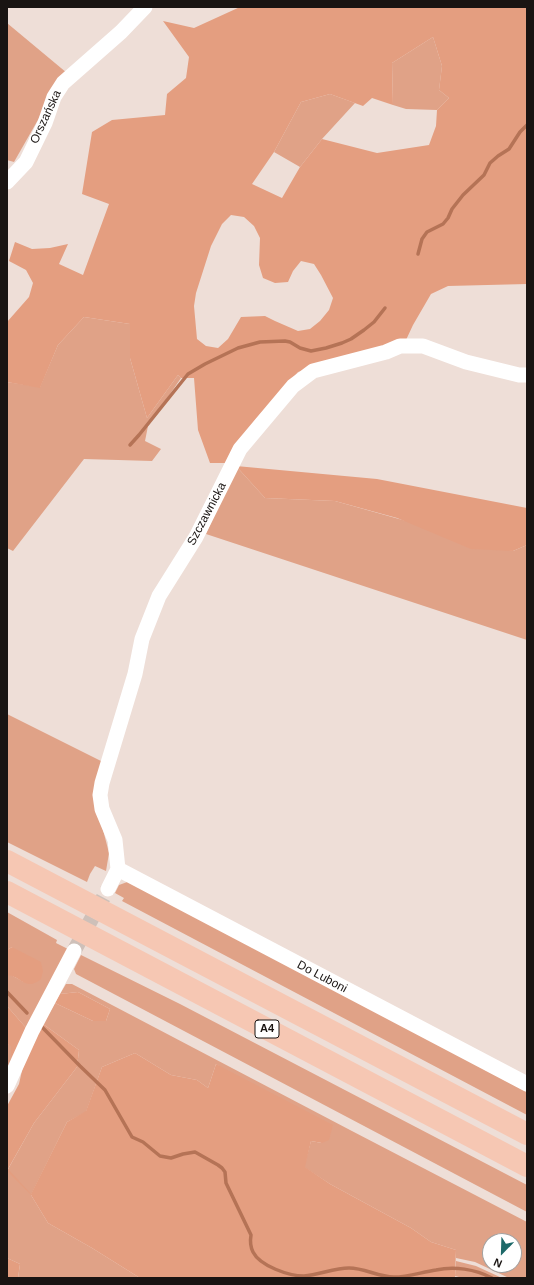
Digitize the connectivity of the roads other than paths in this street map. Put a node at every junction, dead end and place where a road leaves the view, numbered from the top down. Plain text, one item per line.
1 (145, 7) edge
2 (7, 182) edge
3 (527, 375) edge
4 (7, 861) edge
5 (118, 869) junction
6 (108, 889) tunnel mouth
7 (7, 892) edge
8 (74, 951) tunnel mouth
9 (527, 1084) edge
10 (7, 1086) edge
11 (527, 1134) edge
12 (527, 1166) edge

1 - 2 street, Orszańska
3 - 5 street, Szczawnicka
4 - 11 highway, A4
5 - 6 street
5 - 9 street, Do Luboni
7 - 12 highway, A4
8 - 10 street

